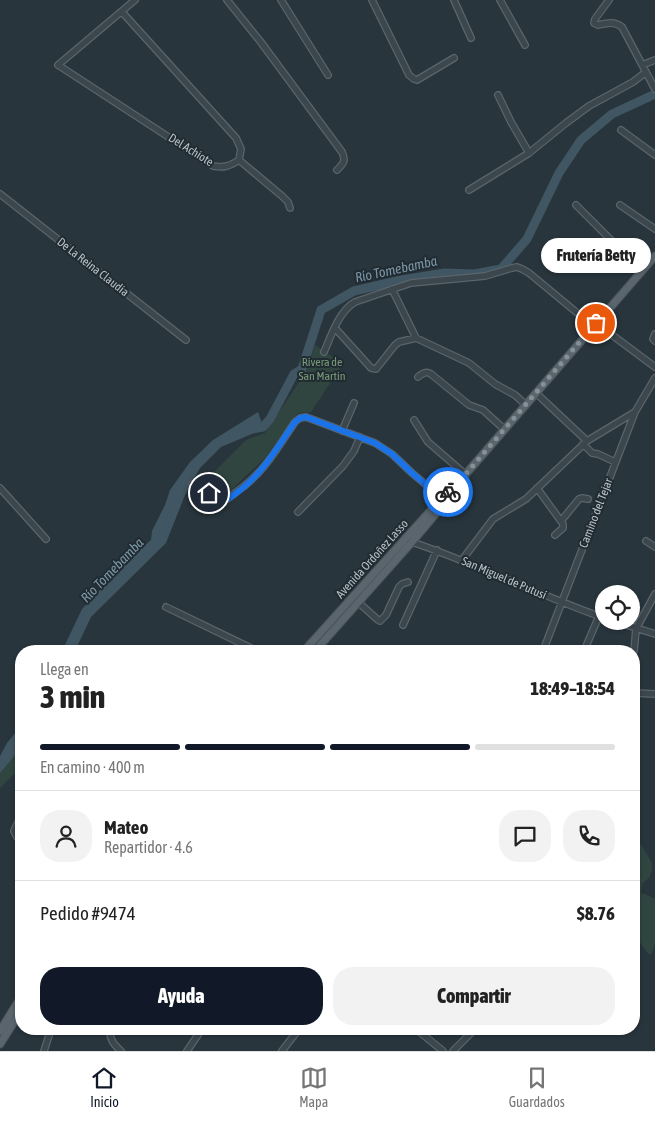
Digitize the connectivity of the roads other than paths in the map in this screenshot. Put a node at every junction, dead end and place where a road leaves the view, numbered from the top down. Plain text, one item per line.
1 (135, 0) edge
2 (227, 0) edge
3 (281, 0) edge
4 (372, 0) edge
5 (454, 0) edge
6 (500, 0) edge
7 (609, 0) edge
8 (122, 12) junction
9 (471, 38) dead end
10 (525, 45) dead end
11 (454, 58) dead end
12 (655, 60) edge
13 (642, 66) junction
14 (646, 72) junction
15 (328, 75) dead end
16 (655, 89) edge
17 (498, 95) dead end
18 (621, 130) dead end
19 (529, 153) junction
20 (655, 155) edge
21 (238, 160) junction
22 (337, 170) dead end
23 (469, 190) dead end
24 (0, 194) edge
25 (576, 205) dead end
26 (620, 205) dead end
27 (290, 208) dead end
28 (655, 229) edge
29 (655, 256) edge
30 (642, 271) junction
31 (392, 288) junction
32 (595, 324) junction
33 (335, 328) junction
34 (655, 334) edge
35 (416, 338) junction
36 (186, 340) dead end
37 (655, 341) edge
38 (324, 352) dead end
39 (655, 367) edge
40 (418, 377) dead end
41 (655, 378) edge
42 (536, 393) junction
43 (354, 403) dead end
44 (526, 405) junction
45 (634, 412) junction
46 (414, 420) dead end
47 (504, 430) junction
48 (342, 432) junction
49 (360, 437) junction
50 (585, 443) junction
51 (615, 462) junction
52 (465, 474) junction
53 (192, 484) dead end
54 (0, 488) edge
55 (537, 488) junction
56 (444, 500) junction
57 (588, 500) dead end
58 (298, 512) dead end
59 (562, 521) junction
60 (555, 535) dead end
61 (46, 539) dead end
62 (409, 540) junction
63 (646, 541) dead end
64 (655, 547) edge
65 (437, 550) junction
66 (462, 560) junction
67 (408, 582) dead end
68 (655, 594) edge
69 (358, 602) junction
70 (562, 602) junction
71 (166, 607) dead end
72 (595, 615) edge
73 (640, 622) edge
74 (403, 625) dead end
75 (595, 629) edge
76 (636, 630) edge
77 (640, 630) edge
78 (655, 634) edge
79 (245, 645) edge
80 (310, 645) edge
81 (320, 645) edge
82 (545, 645) edge
83 (587, 645) edge
84 (635, 645) edge
85 (640, 693) edge
86 (655, 694) edge
87 (15, 1007) edge
88 (15, 1020) edge
89 (0, 1031) edge
90 (49, 1035) edge
91 (110, 1035) edge
92 (198, 1035) edge
93 (294, 1035) edge
94 (423, 1035) edge
95 (469, 1035) edge
96 (0, 1044) edge
97 (44, 1051) edge
98 (121, 1051) edge
99 (187, 1051) edge
100 (282, 1051) edge
101 (443, 1051) edge
102 (453, 1051) edge

1 - 8 street
2 - 22 street
3 - 15 street
4 - 11 street
5 - 9 street
6 - 10 street
7 - 13 street
8 - 21 street
8 - 21 street, Del Achiote
12 - 13 street
13 - 14 street
14 - 16 street
14 - 19 street
17 - 19 street
18 - 20 street
19 - 23 street
21 - 27 street
24 - 36 street, De La Reina Claudia
25 - 30 street
26 - 28 street
29 - 30 main road, Avenida Ordoñez Lasso
30 - 32 main road, Avenida Ordoñez Lasso
31 - 32 street
31 - 33 street
31 - 35 street
32 - 39 street
32 - 42 main road, Avenida Ordoñez Lasso
33 - 35 street
33 - 38 street
34 - 37 street
35 - 44 street
40 - 47 street
41 - 45 street, Camino del Tejar
42 - 44 main road, Avenida Ordoñez Lasso
42 - 50 street
43 - 48 street
44 - 47 main road, Avenida Ordoñez Lasso
45 - 50 street
45 - 51 street, Camino del Tejar
46 - 52 street
47 - 52 main road, Avenida Ordoñez Lasso
48 - 49 street
48 - 53 street
49 - 56 street
49 - 58 street
50 - 51 street
50 - 55 street
51 - 70 street, Camino del Tejar
52 - 56 main road, Avenida Ordoñez Lasso
54 - 61 street
55 - 59 street
55 - 66 street
56 - 62 main road, Avenida Ordoñez Lasso
57 - 59 street
59 - 60 street
62 - 65 street, San Miguel de Putusí
62 - 69 main road, Avenida Ordoñez Lasso
62 - 80 main road, Avenida Ordoñez Lasso
63 - 64 street
65 - 66 street, San Miguel de Putusí
65 - 74 street
66 - 70 street, San Miguel de Putusí
67 - 69 street
68 - 73 street
69 - 81 main road, Avenida Ordoñez Lasso
70 - 72 street, San Miguel de Putusí
70 - 82 street, Camino del Tejar
71 - 79 street
75 - 83 street
76 - 84 street
77 - 78 street
85 - 86 street
87 - 89 main road
88 - 96 main road
90 - 97 street
91 - 98 street
92 - 99 street
93 - 100 street
94 - 101 street
95 - 102 street

